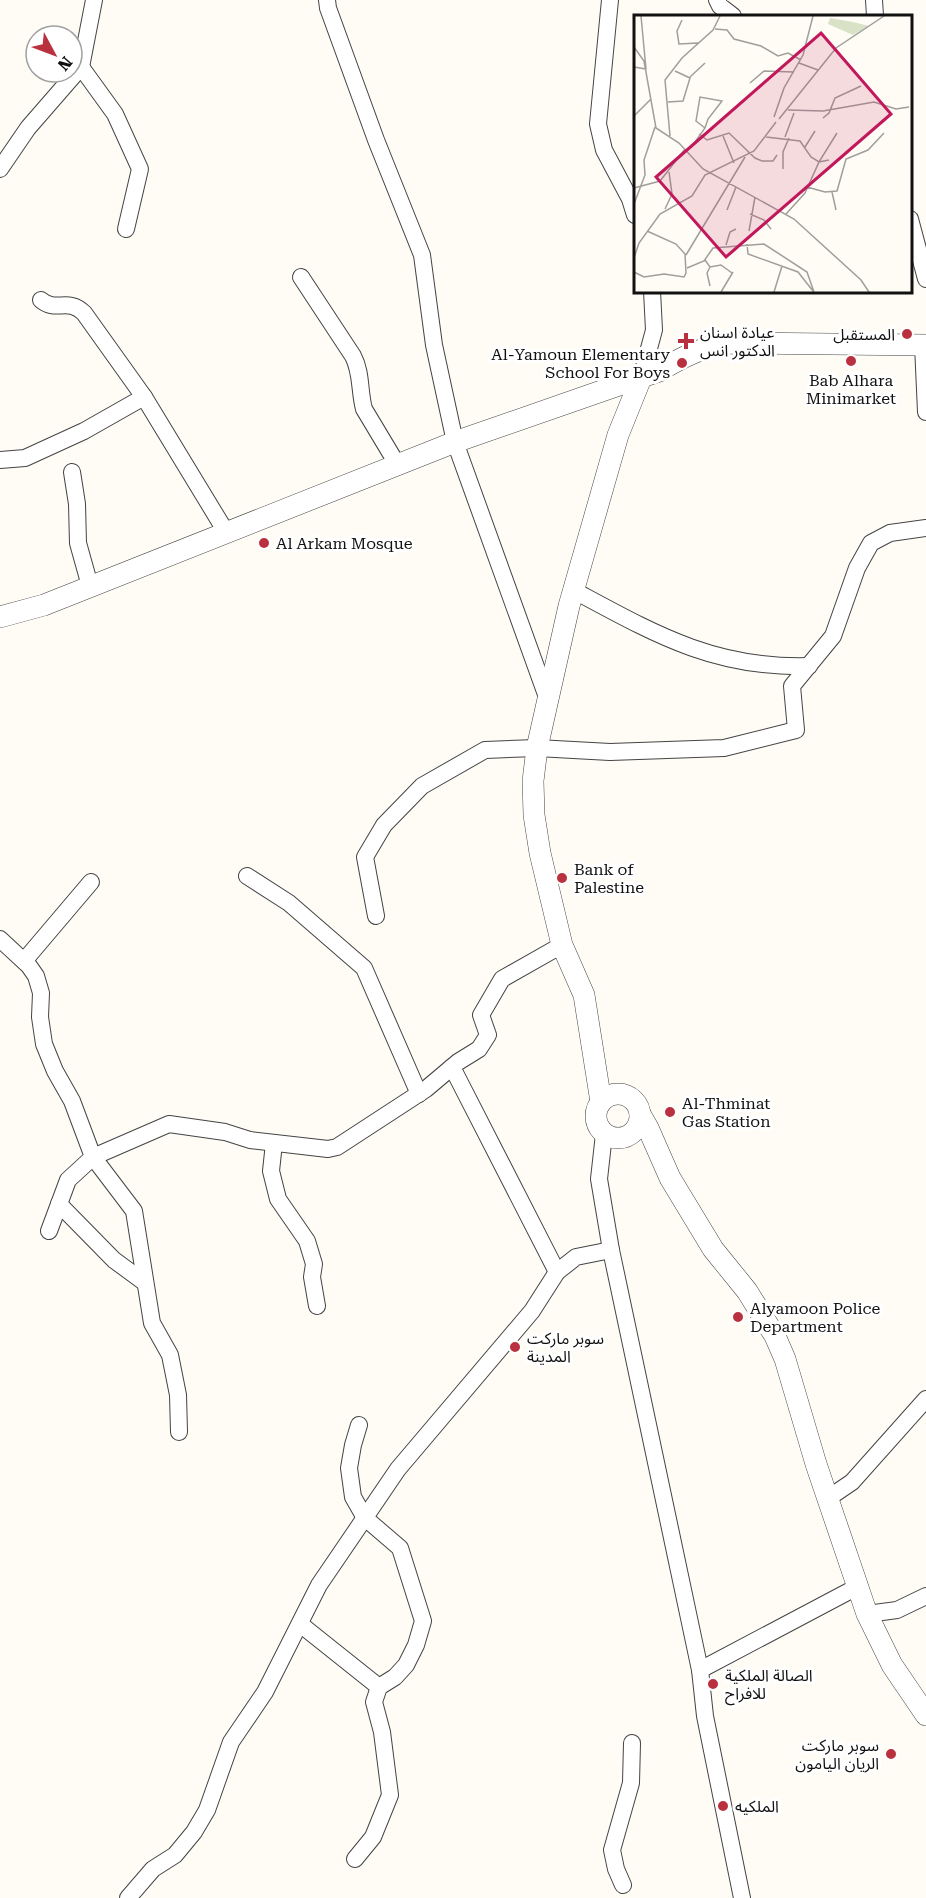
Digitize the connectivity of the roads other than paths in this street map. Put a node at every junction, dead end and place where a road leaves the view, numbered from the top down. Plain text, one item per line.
1 (94, 0) edge
2 (327, 0) edge
3 (610, 0) edge
4 (717, 0) edge
5 (874, 0) edge
6 (733, 15) edge
7 (875, 15) edge
8 (84, 52) edge
9 (84, 71) edge
10 (66, 84) edge
11 (0, 169) edge
12 (634, 212) edge
13 (911, 226) edge
14 (126, 229) dead end
15 (301, 277) dead end
16 (926, 279) edge
17 (652, 292) edge
18 (41, 300) dead end
19 (924, 345) edge
20 (641, 378) junction
21 (144, 397) junction
22 (926, 412) edge
23 (455, 442) junction
24 (0, 460) edge
25 (397, 464) junction
26 (72, 472) dead end
27 (926, 528) edge
28 (226, 532) junction
29 (90, 586) junction
30 (573, 590) junction
31 (0, 617) edge
32 (809, 666) junction
33 (548, 700) junction
34 (537, 748) junction
35 (247, 876) dead end
36 (91, 882) dead end
37 (376, 915) dead end
38 (0, 939) edge
39 (562, 945) junction
40 (24, 961) junction
41 (452, 1066) junction
42 (419, 1094) junction
43 (601, 1102) junction
44 (640, 1114) junction
45 (604, 1134) junction
46 (274, 1143) junction
47 (93, 1157) junction
48 (59, 1204) junction
49 (49, 1231) dead end
50 (611, 1250) junction
51 (557, 1272) junction
52 (144, 1282) junction
53 (317, 1306) dead end
54 (926, 1399) edge
55 (359, 1425) dead end
56 (179, 1432) dead end
57 (827, 1499) junction
58 (365, 1518) junction
59 (857, 1587) junction
60 (926, 1596) edge
61 (867, 1614) junction
62 (300, 1624) junction
63 (700, 1670) junction
64 (379, 1688) junction
65 (926, 1716) edge
66 (632, 1743) dead end
67 (355, 1859) dead end
68 (623, 1885) dead end
69 (128, 1898) edge
70 (742, 1898) edge

1 - 8 street
2 - 23 street
3 - 12 street
4 - 6 street
5 - 7 street
9 - 14 street
10 - 11 street
13 - 16 street
15 - 25 street
17 - 20 street
18 - 21 street
19 - 20 street
19 - 22 street
20 - 23 street
20 - 30 street
21 - 24 street
21 - 28 street
23 - 25 street
23 - 33 street
25 - 28 street
26 - 29 street
27 - 32 street
28 - 29 street
29 - 31 street
30 - 32 street
30 - 33 street
32 - 34 street
33 - 34 street
34 - 37 street
34 - 39 street
35 - 42 street
36 - 40 street
38 - 40 street
39 - 41 street
39 - 43 street
40 - 47 street
41 - 42 street
41 - 51 street
42 - 46 street
43 - 44 street
43 - 45 street
44 - 45 street
44 - 57 street
45 - 50 street
46 - 47 street
46 - 53 street
47 - 48 street
47 - 52 street
48 - 49 street
48 - 52 street
50 - 51 street
50 - 63 street
51 - 58 street
52 - 56 street
54 - 57 street
55 - 58 street
57 - 59 street
58 - 62 street
58 - 64 street
59 - 61 street
59 - 63 street
60 - 61 street
61 - 65 street
62 - 64 street
62 - 69 street
63 - 70 street
64 - 67 street
66 - 68 street

